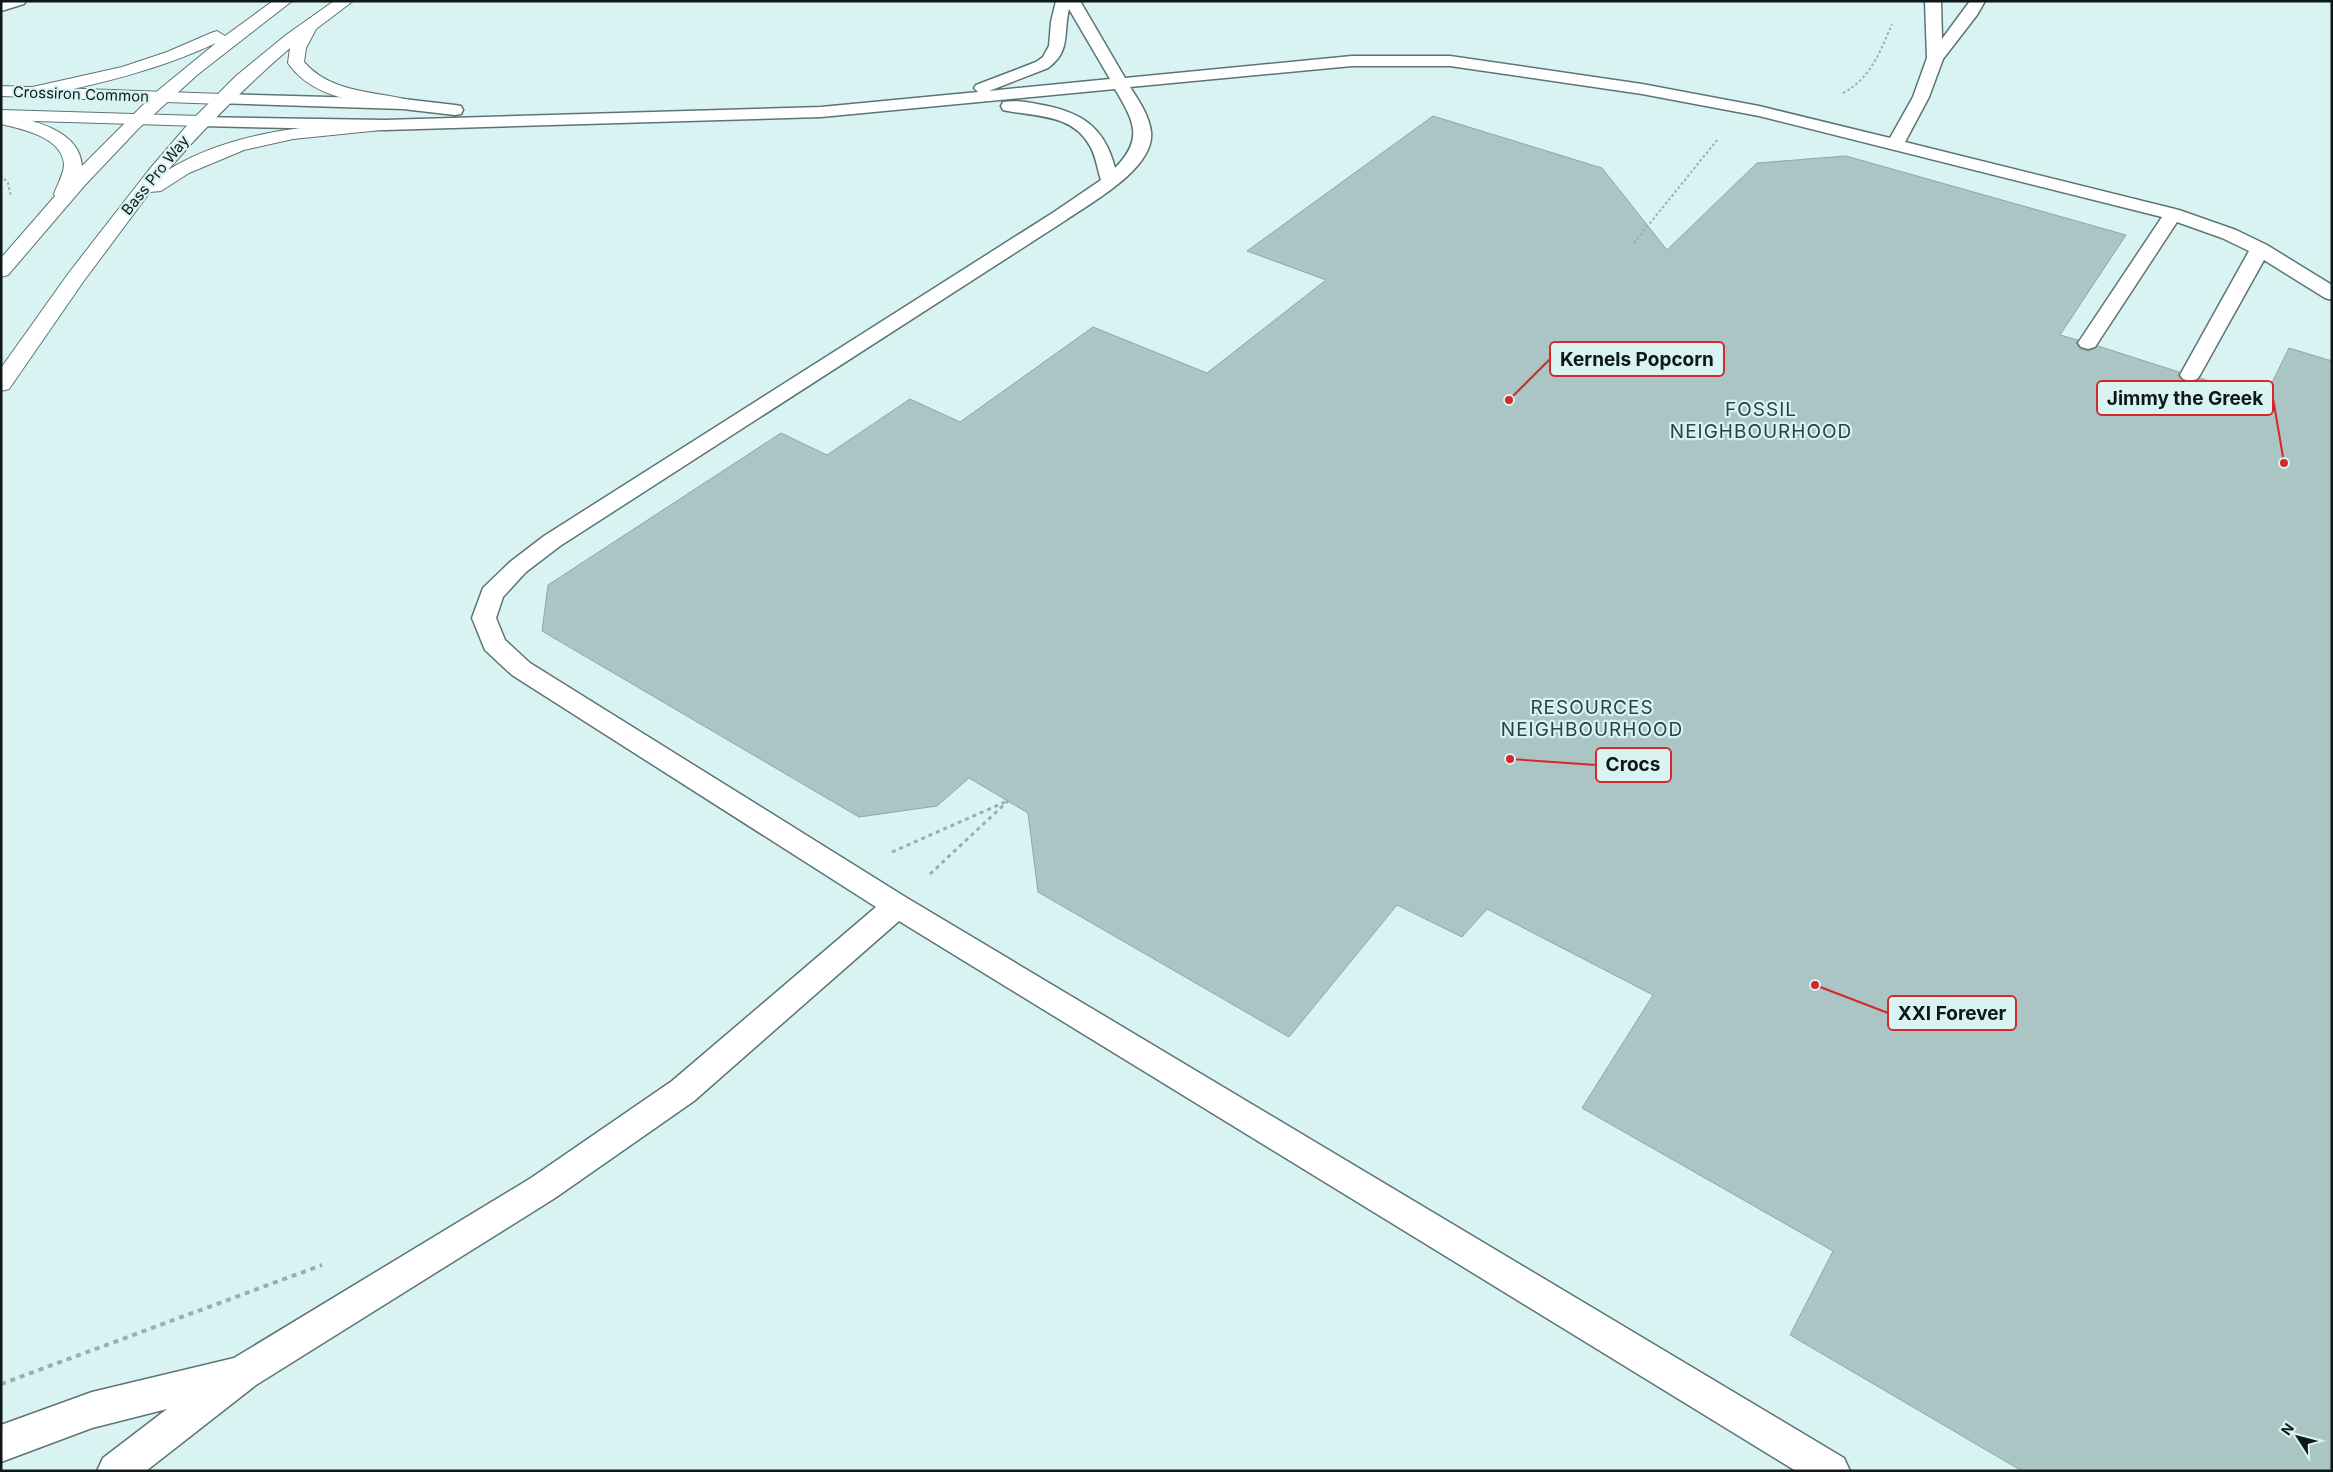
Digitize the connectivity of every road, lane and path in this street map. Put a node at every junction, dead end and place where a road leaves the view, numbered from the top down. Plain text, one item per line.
1 (19, 1) edge
2 (284, 1) edge
3 (345, 1) edge
4 (1064, 1) edge
5 (1072, 1) edge
6 (1933, 1) edge
7 (1978, 1) edge
8 (1, 7) edge
9 (266, 12) junction
10 (1895, 18) dead end
11 (310, 26) junction
12 (1935, 58) junction
13 (1121, 85) junction
14 (1, 91) edge
15 (34, 92) junction
16 (1843, 93) dead end
17 (161, 97) junction
18 (222, 99) junction
19 (951, 100) junction
20 (403, 104) junction
21 (1741, 108) junction
22 (1, 117) edge
23 (137, 118) junction
24 (553, 120) junction
25 (201, 121) junction
26 (385, 126) junction
27 (1895, 144) junction
28 (1110, 180) junction
29 (62, 196) junction
30 (130, 204) junction
31 (2174, 214) junction
32 (1634, 243) dead end
33 (2260, 249) junction
34 (1, 271) edge
35 (2332, 294) edge
36 (2088, 343) dead end
37 (2190, 375) dead end
38 (1, 384) edge
39 (890, 853) dead end
40 (897, 906) junction
41 (331, 1260) dead end
42 (243, 1373) junction
43 (1, 1384) edge
44 (1, 1444) edge
45 (116, 1471) edge
46 (1831, 1471) edge

1 - 8 lane
2 - 9 street
3 - 11 street, Bass Pro Way
4 - 19 lane
5 - 13 lane
6 - 12 lane
7 - 12 lane
9 - 15 street
9 - 17 street
10 - 16 path
11 - 18 street, Bass Pro Way
11 - 20 street
12 - 27 lane
13 - 19 lane
13 - 21 lane
13 - 28 lane
14 - 15 street, Crossiron Common
15 - 17 street, Crossiron Common
17 - 18 street, Crossiron Common
17 - 23 street
18 - 20 lane
18 - 25 street, Bass Pro Way
19 - 24 lane
19 - 28 lane
20 - 24 lane
21 - 27 lane
21 - 32 path
22 - 23 street, Crossiron Common
22 - 29 street
23 - 25 street, Crossiron Common
23 - 29 street
24 - 26 lane
25 - 26 lane
25 - 30 street, Bass Pro Way
26 - 30 street
27 - 31 lane
28 - 40 lane
29 - 34 street
30 - 38 street, Bass Pro Way
31 - 33 lane
31 - 36 lane
33 - 35 lane
33 - 37 lane
39 - 40 path
40 - 42 lane
40 - 46 lane
41 - 43 path
42 - 44 lane
42 - 45 lane

